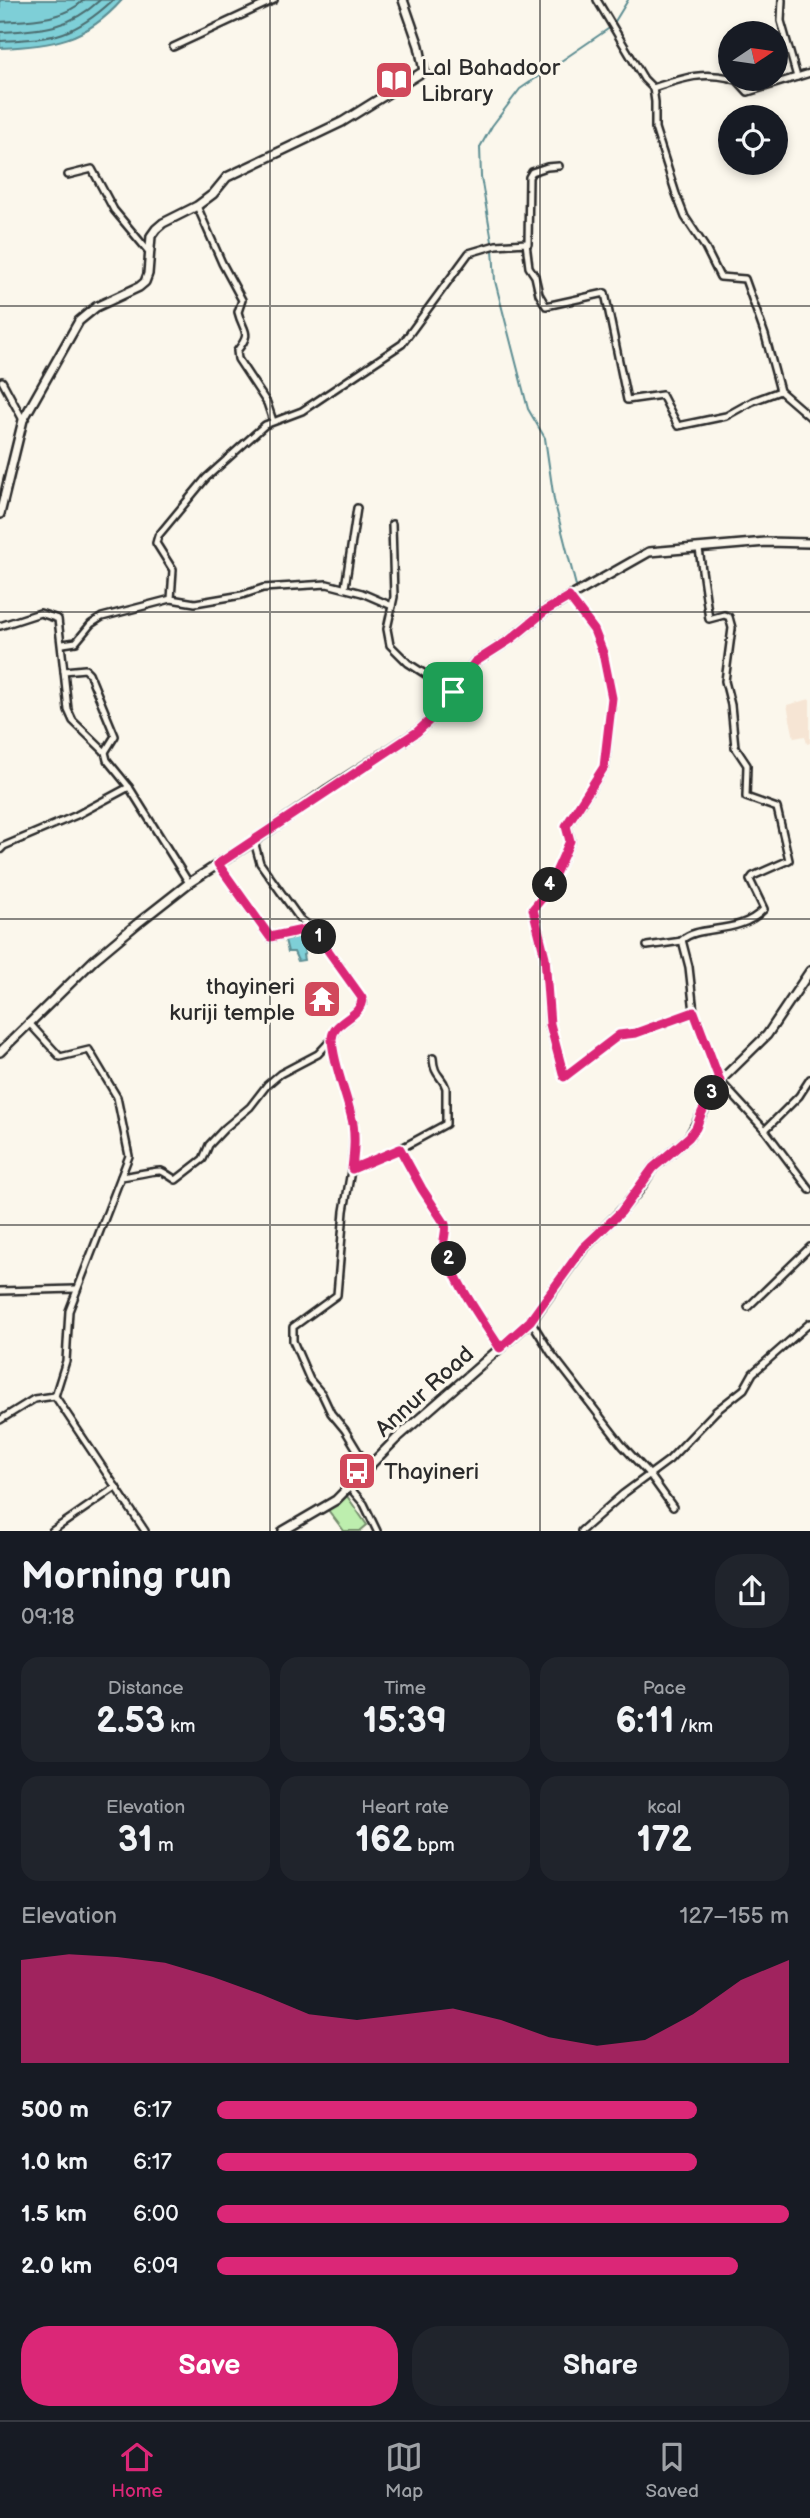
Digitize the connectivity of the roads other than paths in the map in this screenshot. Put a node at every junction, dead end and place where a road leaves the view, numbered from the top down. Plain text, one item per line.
1 (274, 0) edge
2 (403, 0) edge
3 (597, 0) edge
4 (782, 0) edge
5 (173, 47) dead end
6 (810, 73) edge
7 (718, 76) edge
8 (796, 77) junction
9 (788, 80) edge
10 (653, 88) junction
11 (559, 166) dead end
12 (68, 175) dead end
13 (197, 206) junction
14 (528, 244) junction
15 (149, 252) junction
16 (2, 381) dead end
17 (780, 391) junction
18 (810, 417) edge
19 (23, 420) junction
20 (273, 421) junction
21 (357, 508) dead end
22 (0, 514) edge
23 (392, 524) dead end
24 (810, 543) edge
25 (699, 550) junction
26 (345, 587) junction
27 (569, 597) junction
28 (170, 599) junction
29 (392, 606) junction
30 (0, 626) edge
31 (62, 644) junction
32 (64, 671) junction
33 (453, 692) junction
34 (105, 752) junction
35 (129, 787) junction
36 (254, 841) junction
37 (0, 850) edge
38 (218, 864) junction
39 (189, 883) junction
40 (312, 928) junction
41 (682, 942) junction
42 (647, 946) dead end
43 (810, 971) edge
44 (694, 1012) junction
45 (30, 1024) junction
46 (332, 1039) junction
47 (0, 1052) edge
48 (433, 1058) dead end
49 (810, 1079) edge
50 (720, 1081) junction
51 (765, 1130) junction
52 (400, 1149) junction
53 (352, 1169) junction
54 (121, 1177) junction
55 (810, 1190) edge
56 (810, 1247) edge
57 (76, 1289) junction
58 (0, 1291) edge
59 (748, 1307) dead end
60 (530, 1321) junction
61 (810, 1323) edge
62 (500, 1348) junction
63 (55, 1396) junction
64 (0, 1420) edge
65 (368, 1468) junction
66 (650, 1475) junction
67 (116, 1487) junction
68 (350, 1488) junction
69 (673, 1507) dead end
70 (52, 1531) edge
71 (145, 1531) edge
72 (283, 1531) edge
73 (377, 1531) edge
74 (581, 1531) edge

1 - 5 street
2 - 13 main road
3 - 10 street
4 - 8 street
6 - 8 street
7 - 10 street
8 - 9 street
10 - 17 street
11 - 14 street
12 - 15 street
13 - 15 main road
13 - 20 street
14 - 17 street
14 - 20 street
15 - 19 main road
16 - 19 street
17 - 18 street
19 - 22 main road
20 - 28 street
21 - 26 street
23 - 29 street
24 - 25 main road
25 - 27 main road
25 - 41 street
26 - 28 street
26 - 29 street
27 - 33 main road
27 - 44 street
28 - 31 street
29 - 33 street
30 - 31 street
31 - 32 street
32 - 34 street
32 - 34 street
33 - 36 main road
34 - 35 street
35 - 37 street
35 - 39 street
36 - 38 main road
36 - 40 street
38 - 39 main road
38 - 40 street
39 - 45 main road
40 - 46 street
41 - 42 street
41 - 44 street
43 - 50 main road, Annur Road
44 - 50 street
45 - 47 main road
45 - 54 street
46 - 53 street
46 - 54 street
48 - 52 street
49 - 51 street
50 - 51 street
50 - 60 main road, Annur Road
51 - 55 street
52 - 53 street
52 - 62 street
53 - 65 street
54 - 57 street
56 - 59 street
57 - 58 street
57 - 63 street
60 - 62 main road, Annur Road
60 - 66 street
61 - 66 street
62 - 65 main road, Annur Road
63 - 64 street
63 - 67 street
65 - 68 main road, Annur Road
66 - 69 street
66 - 74 street
67 - 70 street
67 - 71 street
68 - 72 main road, Annur Road
68 - 73 street

